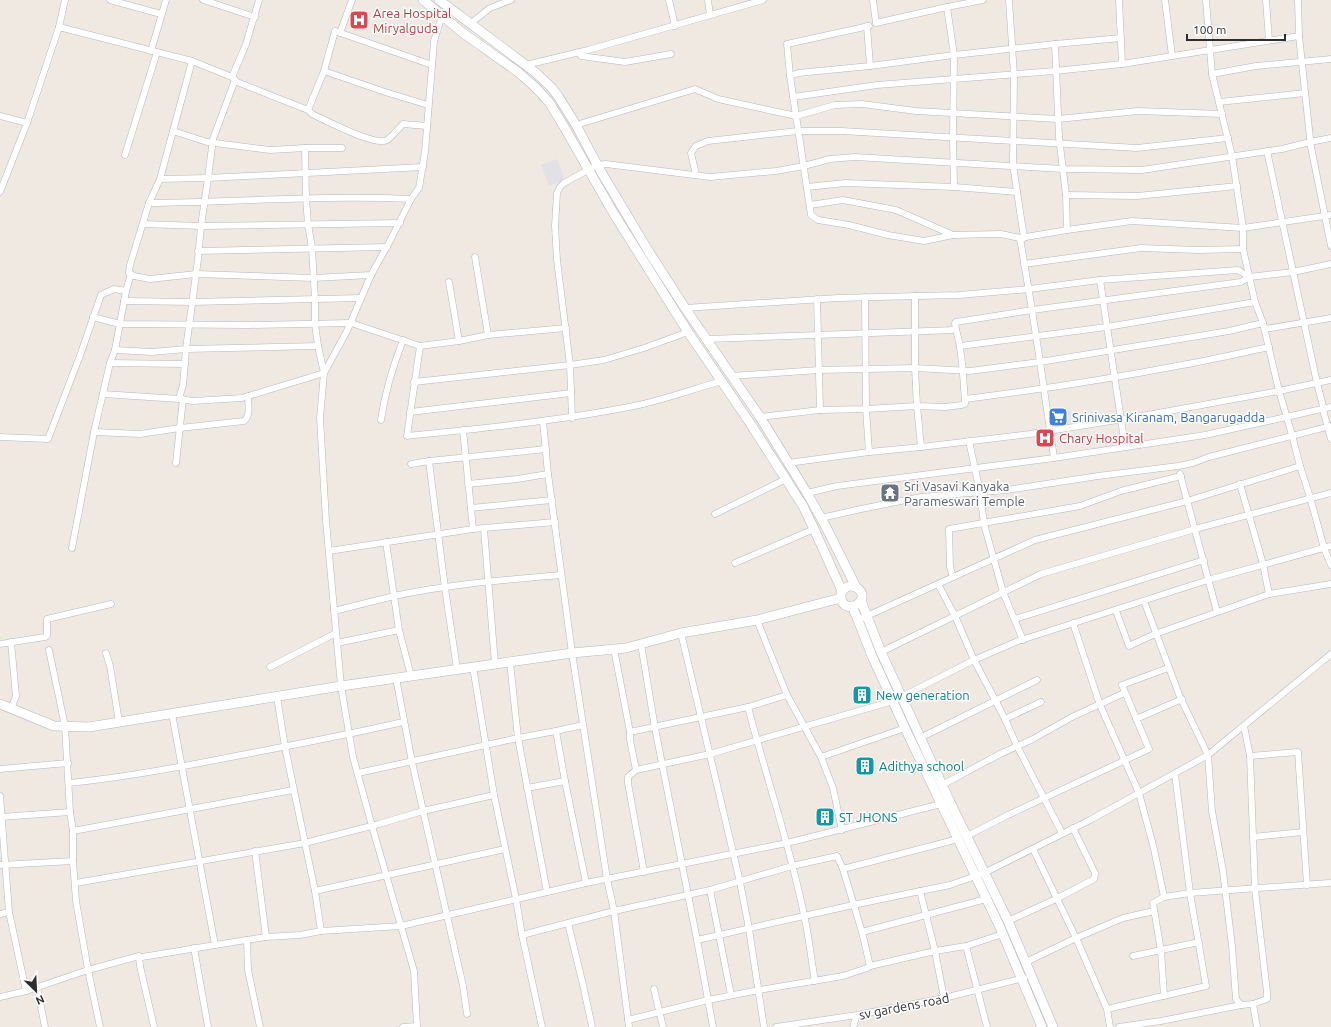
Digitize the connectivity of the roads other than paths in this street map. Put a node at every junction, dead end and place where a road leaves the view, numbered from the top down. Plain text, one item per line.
1 (65, 0) edge
2 (110, 0) edge
3 (166, 0) edge
4 (203, 0) edge
5 (259, 0) edge
6 (352, 0) edge
7 (423, 0) edge
8 (439, 0) edge
9 (511, 0) edge
10 (669, 0) edge
11 (708, 0) edge
12 (763, 0) edge
13 (872, 0) edge
14 (983, 0) edge
15 (1009, 0) edge
16 (1119, 0) edge
17 (1165, 0) edge
18 (1206, 0) edge
19 (1266, 0) edge
20 (1298, 0) edge
21 (947, 7) junction
22 (448, 8) junction
23 (161, 14) junction
24 (710, 15) junction
25 (442, 16) junction
26 (254, 17) junction
27 (876, 23) junction
28 (470, 24) junction
29 (675, 26) junction
30 (867, 26) junction
31 (59, 27) junction
32 (340, 33) junction
33 (1300, 36) junction
34 (1121, 38) junction
35 (1269, 40) junction
36 (1055, 44) junction
37 (1013, 48) junction
38 (1209, 50) junction
39 (150, 51) junction
40 (157, 52) junction
41 (578, 52) junction
42 (671, 54) dead end
43 (954, 55) junction
44 (1172, 56) junction
45 (1331, 59) edge
46 (192, 61) junction
47 (1302, 61) junction
48 (1122, 64) junction
49 (432, 65) junction
50 (526, 65) junction
51 (870, 66) junction
52 (324, 71) junction
53 (1055, 71) junction
54 (1212, 74) junction
55 (1014, 75) junction
56 (790, 76) junction
57 (234, 79) junction
58 (954, 80) junction
59 (1305, 93) junction
60 (793, 97) junction
61 (1219, 102) junction
62 (428, 105) junction
63 (308, 110) junction
64 (954, 113) junction
65 (1222, 114) junction
66 (0, 116) edge
67 (796, 116) junction
68 (1014, 116) junction
69 (1058, 119) junction
70 (27, 124) junction
71 (576, 125) junction
72 (426, 126) junction
73 (173, 131) junction
74 (798, 131) junction
75 (953, 138) junction
76 (1228, 138) junction
77 (1331, 138) edge
78 (1310, 140) junction
79 (1013, 141) junction
80 (213, 142) junction
81 (1060, 144) junction
82 (305, 148) junction
83 (342, 148) dead end
84 (1267, 151) junction
85 (125, 155) dead end
86 (1232, 156) junction
87 (953, 162) junction
88 (597, 165) junction
89 (1013, 165) junction
90 (804, 166) junction
91 (422, 167) junction
92 (1063, 169) junction
93 (588, 170) junction
94 (306, 173) junction
95 (3, 175) edge
96 (696, 175) junction
97 (208, 178) junction
98 (160, 179) junction
99 (1237, 186) junction
100 (807, 187) junction
101 (954, 187) junction
102 (0, 192) edge
103 (1017, 192) junction
104 (1066, 195) junction
105 (306, 198) junction
106 (411, 198) junction
107 (149, 203) junction
108 (204, 203) junction
109 (810, 205) junction
110 (1328, 216) edge
111 (400, 223) junction
112 (1283, 223) junction
113 (144, 224) junction
114 (308, 224) junction
115 (201, 226) junction
116 (1243, 228) junction
117 (1067, 230) junction
118 (953, 235) junction
119 (1022, 238) junction
120 (1331, 246) edge
121 (387, 247) junction
122 (312, 248) junction
123 (1243, 248) junction
124 (198, 251) junction
125 (475, 257) dead end
126 (1024, 264) junction
127 (1331, 264) edge
128 (1293, 272) junction
129 (131, 274) junction
130 (196, 275) junction
131 (371, 275) junction
132 (1249, 277) junction
133 (313, 278) junction
134 (1100, 280) junction
135 (449, 282) dead end
136 (1029, 289) junction
137 (126, 291) junction
138 (915, 296) junction
139 (865, 297) junction
140 (361, 298) junction
141 (315, 299) junction
142 (817, 299) junction
143 (1103, 300) junction
144 (124, 301) junction
145 (192, 302) junction
146 (1255, 302) junction
147 (685, 308) junction
148 (1032, 310) junction
149 (93, 317) junction
150 (1331, 318) edge
151 (350, 323) junction
152 (1304, 323) junction
153 (120, 324) junction
154 (316, 324) junction
155 (190, 325) junction
156 (1264, 326) junction
157 (1107, 327) junction
158 (566, 328) junction
159 (955, 330) junction
160 (688, 332) junction
161 (915, 332) junction
162 (865, 333) junction
163 (818, 334) junction
164 (488, 335) junction
165 (1037, 336) junction
166 (707, 339) junction
167 (403, 340) junction
168 (459, 341) junction
169 (318, 346) junction
170 (420, 346) junction
171 (960, 346) junction
172 (1269, 347) junction
173 (186, 349) junction
174 (114, 350) junction
175 (1111, 350) junction
176 (1040, 362) junction
177 (110, 363) junction
178 (185, 364) junction
179 (570, 365) junction
180 (915, 368) junction
181 (866, 369) junction
182 (819, 370) junction
183 (963, 370) junction
184 (324, 373) junction
185 (731, 376) junction
186 (1114, 378) junction
187 (1331, 380) edge
188 (722, 381) junction
189 (414, 382) junction
190 (1316, 383) junction
191 (1044, 389) junction
192 (1279, 391) junction
193 (570, 393) junction
194 (103, 394) junction
195 (248, 396) junction
196 (181, 399) junction
197 (965, 399) junction
198 (917, 406) junction
199 (1331, 408) edge
200 (866, 409) junction
201 (820, 410) junction
202 (1323, 410) junction
203 (410, 412) junction
204 (760, 416) junction
205 (572, 418) junction
206 (1287, 418) junction
207 (381, 420) dead end
208 (1121, 420) junction
209 (543, 421) junction
210 (1329, 427) edge
211 (180, 428) junction
212 (463, 430) junction
213 (1050, 431) junction
214 (94, 432) junction
215 (1292, 435) junction
216 (0, 437) edge
217 (1331, 439) edge
218 (969, 441) junction
219 (1125, 446) junction
220 (921, 447) junction
221 (546, 448) junction
222 (869, 452) junction
223 (466, 457) junction
224 (1054, 458) junction
225 (429, 461) junction
226 (176, 463) dead end
227 (788, 463) junction
228 (411, 464) dead end
229 (1178, 466) junction
230 (1300, 466) junction
231 (975, 469) junction
232 (548, 474) junction
233 (1181, 476) junction
234 (786, 479) junction
235 (468, 484) junction
236 (1240, 484) junction
237 (980, 492) junction
238 (807, 493) junction
239 (1331, 493) edge
240 (1310, 497) junction
241 (552, 500) junction
242 (1187, 500) junction
243 (471, 508) junction
244 (715, 514) dead end
245 (1249, 515) junction
246 (821, 518) junction
247 (555, 522) junction
248 (984, 524) junction
249 (473, 529) junction
250 (484, 529) junction
251 (814, 529) junction
252 (1195, 529) junction
253 (438, 534) junction
254 (386, 542) junction
255 (1331, 546) edge
256 (72, 548) dead end
257 (1324, 548) junction
258 (329, 551) junction
259 (994, 558) junction
260 (1204, 560) junction
261 (735, 563) dead end
262 (1263, 564) junction
263 (1331, 565) edge
264 (561, 575) junction
265 (953, 577) junction
266 (1208, 580) junction
267 (488, 582) junction
268 (938, 584) junction
269 (1331, 584) edge
270 (856, 587) junction
271 (444, 588) junction
272 (1003, 592) junction
273 (1269, 594) junction
274 (842, 595) junction
275 (394, 596) junction
276 (1144, 600) junction
277 (861, 601) junction
278 (111, 604) dead end
279 (852, 606) junction
280 (334, 611) junction
281 (1116, 611) junction
282 (1217, 612) junction
283 (867, 616) junction
284 (955, 616) junction
285 (1015, 619) junction
286 (757, 620) junction
287 (858, 620) junction
288 (1073, 623) junction
289 (400, 630) junction
290 (682, 633) junction
291 (336, 634) junction
292 (1155, 634) junction
293 (1023, 640) junction
294 (11, 642) junction
295 (337, 643) junction
296 (0, 644) edge
297 (641, 644) junction
298 (614, 649) junction
299 (49, 650) dead end
300 (880, 652) junction
301 (106, 653) dead end
302 (572, 653) junction
303 (1331, 654) edge
304 (974, 660) junction
305 (510, 662) junction
306 (495, 664) junction
307 (473, 667) junction
308 (270, 668) dead end
309 (1168, 668) junction
310 (456, 669) junction
311 (411, 676) junction
312 (396, 678) junction
313 (1037, 680) dead end
314 (341, 686) junction
315 (1124, 693) junction
316 (787, 695) junction
317 (277, 697) junction
318 (902, 698) junction
319 (1182, 699) junction
320 (995, 700) junction
321 (893, 702) junction
322 (1041, 702) dead end
323 (0, 704) edge
324 (1100, 705) junction
325 (748, 707) junction
326 (11, 709) junction
327 (172, 714) junction
328 (700, 717) junction
329 (1005, 719) junction
330 (1136, 719) junction
331 (119, 722) junction
332 (404, 722) junction
333 (583, 725) junction
334 (65, 726) junction
335 (805, 726) junction
336 (1244, 726) junction
337 (655, 728) junction
338 (905, 728) junction
339 (556, 731) junction
340 (630, 732) junction
341 (350, 734) junction
342 (518, 738) junction
343 (920, 738) junction
344 (757, 740) junction
345 (485, 745) junction
346 (1017, 746) junction
347 (285, 747) junction
348 (710, 754) junction
349 (1208, 755) junction
350 (1250, 756) junction
351 (820, 757) junction
352 (1124, 759) junction
353 (412, 762) junction
354 (68, 763) junction
355 (663, 765) junction
356 (182, 767) junction
357 (0, 769) edge
358 (636, 770) junction
359 (358, 773) junction
360 (1175, 774) junction
361 (565, 781) junction
362 (69, 783) junction
363 (942, 785) junction
364 (527, 788) junction
365 (293, 790) junction
366 (1139, 794) junction
367 (494, 795) junction
368 (0, 796) edge
369 (1044, 798) junction
370 (940, 804) junction
371 (190, 809) junction
372 (423, 811) junction
373 (70, 812) junction
374 (1, 817) edge
375 (372, 826) junction
376 (1073, 828) junction
377 (842, 830) junction
378 (73, 831) junction
379 (1303, 832) junction
380 (1062, 833) junction
381 (1253, 837) junction
382 (963, 838) junction
383 (305, 843) junction
384 (787, 843) junction
385 (505, 849) junction
386 (1033, 849) junction
387 (255, 852) junction
388 (734, 855) junction
389 (73, 860) junction
390 (199, 862) junction
391 (435, 863) junction
392 (682, 864) junction
393 (2, 865) edge
394 (792, 866) junction
395 (843, 868) junction
396 (644, 872) junction
397 (984, 873) junction
398 (387, 876) junction
399 (976, 876) junction
400 (607, 879) junction
401 (740, 882) junction
402 (76, 883) junction
403 (586, 883) junction
404 (1329, 883) dead end
405 (1306, 885) junction
406 (1256, 889) junction
407 (710, 890) junction
408 (315, 891) junction
409 (920, 891) junction
410 (1225, 891) junction
411 (547, 892) junction
412 (1190, 893) junction
413 (688, 894) junction
414 (1164, 897) junction
415 (516, 899) junction
416 (986, 899) junction
417 (1056, 899) junction
418 (853, 904) junction
419 (614, 910) junction
420 (1154, 911) junction
421 (9, 912) junction
422 (0, 914) edge
423 (804, 915) junction
424 (927, 915) junction
425 (448, 916) junction
426 (1008, 921) junction
427 (568, 924) junction
428 (401, 926) junction
429 (749, 929) junction
430 (321, 931) junction
431 (862, 932) junction
432 (1002, 934) junction
433 (522, 935) junction
434 (719, 936) junction
435 (266, 937) junction
436 (1076, 938) junction
437 (247, 940) junction
438 (697, 940) junction
439 (1199, 942) junction
440 (215, 945) junction
441 (966, 946) junction
442 (194, 948) junction
443 (935, 951) junction
444 (1161, 951) junction
445 (1133, 956) dead end
446 (142, 957) dead end
447 (1026, 962) junction
448 (870, 966) junction
449 (88, 970) junction
450 (1027, 978) junction
451 (815, 981) junction
452 (37, 987) junction
453 (654, 989) dead end
454 (759, 990) junction
455 (26, 991) junction
456 (978, 991) junction
457 (732, 995) junction
458 (1164, 996) junction
459 (0, 997) edge
460 (944, 998) junction
461 (708, 1000) junction
462 (1253, 1004) junction
463 (1241, 1005) junction
464 (1107, 1009) junction
465 (660, 1012) junction
466 (467, 1014) dead end
467 (857, 1015) junction
468 (629, 1024) edge
469 (1161, 1024) edge
470 (45, 1027) edge
471 (100, 1027) edge
472 (154, 1027) edge
473 (208, 1027) edge
474 (260, 1027) edge
475 (403, 1027) edge
476 (542, 1027) edge
477 (592, 1027) edge
478 (663, 1027) edge
479 (713, 1027) edge
480 (764, 1027) edge
481 (776, 1027) edge
482 (853, 1027) edge
483 (987, 1027) edge
484 (1042, 1027) edge
485 (1053, 1027) edge
486 (1110, 1027) edge
487 (1119, 1027) edge
488 (1257, 1027) edge

1 - 31 street
2 - 23 street
3 - 23 street
4 - 26 street
5 - 26 street
6 - 32 street
7 - 25 main road
8 - 22 main road
9 - 28 street
10 - 29 street
11 - 24 street
12 - 24 street
13 - 27 street
14 - 21 street
15 - 37 street
16 - 34 street
17 - 44 street
18 - 38 street
19 - 35 street
20 - 33 street
21 - 27 street
21 - 43 street
22 - 25 street
22 - 28 main road
23 - 39 street
24 - 29 street
25 - 49 street
25 - 93 main road
26 - 57 street
27 - 30 street
28 - 50 main road
29 - 41 street
30 - 51 street
30 - 56 street
31 - 39 street
31 - 70 street
32 - 49 street
32 - 52 street
33 - 35 street
33 - 47 street
34 - 36 street
34 - 48 street
35 - 38 street
36 - 37 street
36 - 53 street
37 - 43 street
37 - 55 street
38 - 44 street
38 - 54 street
39 - 40 street
40 - 46 street
40 - 85 street
41 - 42 street
41 - 50 street
43 - 51 street
43 - 58 street
44 - 48 street
45 - 47 street
46 - 57 street
46 - 73 street
47 - 54 street
47 - 59 street
48 - 53 street
49 - 62 street
50 - 71 main road
51 - 56 street
52 - 62 street
52 - 63 street
53 - 55 street
53 - 69 street
54 - 61 street
55 - 58 street
55 - 68 street
56 - 60 street
57 - 63 street
57 - 80 street
58 - 60 street
58 - 64 street
59 - 61 street
59 - 78 street
60 - 67 street
61 - 65 street
62 - 72 street
63 - 72 street
64 - 67 street
64 - 68 street
64 - 75 street
65 - 69 street
65 - 76 street
66 - 70 street
67 - 71 street
67 - 74 street
68 - 69 street
68 - 79 street
69 - 81 street
70 - 95 street
71 - 88 main road
72 - 91 street
73 - 80 street
73 - 98 street
74 - 75 street
74 - 90 street
74 - 96 street
75 - 79 street
75 - 87 street
76 - 81 street
76 - 86 street
77 - 78 street
78 - 84 street
78 - 110 street
79 - 81 street
79 - 89 street
80 - 82 street
80 - 97 street
81 - 92 street
82 - 83 street
82 - 94 street
84 - 86 street
84 - 112 street
86 - 92 street
86 - 99 street
87 - 89 street
87 - 90 street
87 - 101 street
88 - 93 street
88 - 96 street
88 - 147 main road
89 - 92 street
89 - 103 street
90 - 96 street
90 - 100 street
91 - 94 street
91 - 106 street
92 - 104 street
93 - 158 street
93 - 160 main road
94 - 97 street
94 - 105 street
95 - 102 street
97 - 98 street
97 - 108 street
98 - 107 street
99 - 104 street
99 - 116 street
100 - 101 street
100 - 109 street
101 - 103 street
103 - 119 street
104 - 117 street
105 - 106 street
105 - 108 street
105 - 114 street
106 - 111 street
107 - 108 street
107 - 113 street
108 - 115 street
109 - 118 street
109 - 118 street
110 - 112 street
110 - 120 street
111 - 114 street
111 - 121 street
112 - 116 street
112 - 128 street
113 - 115 street
113 - 129 street
114 - 115 street
114 - 122 street
115 - 124 street
116 - 117 street
116 - 123 street
117 - 119 street
118 - 119 street
119 - 126 street
121 - 122 street
121 - 131 street
122 - 124 street
122 - 133 street
123 - 126 street
123 - 132 street
124 - 130 street
125 - 164 street
126 - 136 street
127 - 128 street
128 - 132 street
128 - 152 street
129 - 130 street
129 - 137 street
130 - 133 street
130 - 145 street
131 - 133 street
131 - 140 street
132 - 134 street
132 - 143 street
132 - 146 street
133 - 141 street
134 - 136 street
134 - 143 street
135 - 168 street
136 - 138 street
136 - 148 street
137 - 144 street
137 - 149 street
138 - 139 street
138 - 161 street
139 - 142 street
139 - 162 street
140 - 141 street
140 - 151 street
141 - 145 street
141 - 154 street
142 - 147 street
142 - 163 street
143 - 148 street
143 - 157 street
144 - 145 street
144 - 153 street
145 - 155 street
146 - 156 street
146 - 157 street
147 - 166 main road
148 - 159 street
148 - 165 street
149 - 153 street
149 - 216 street
150 - 152 street
151 - 154 street
151 - 167 street
151 - 184 street
152 - 156 street
152 - 190 street
153 - 155 street
153 - 174 street
154 - 155 street
154 - 169 street
155 - 173 street
156 - 172 street
156 - 175 street
157 - 165 street
157 - 175 street
158 - 164 street
158 - 179 street
159 - 161 street
159 - 171 street
160 - 179 street
160 - 188 main road
161 - 162 street
161 - 180 street
162 - 163 street
162 - 181 street
163 - 166 street
163 - 182 street
164 - 168 street
165 - 171 street
165 - 176 street
166 - 185 main road
167 - 170 street
167 - 207 street
168 - 170 street
169 - 173 street
169 - 184 street
170 - 189 street
171 - 183 street
172 - 186 street
172 - 192 street
173 - 174 street
173 - 178 street
174 - 177 street
175 - 176 street
175 - 186 street
176 - 183 street
176 - 191 street
177 - 178 street
177 - 194 street
178 - 196 street
179 - 189 street
179 - 193 street
180 - 181 street
180 - 183 street
180 - 198 street
181 - 182 street
181 - 200 street
182 - 185 street
182 - 201 street
183 - 197 street
184 - 195 street
184 - 258 street
185 - 204 main road
186 - 191 street
186 - 208 street
187 - 190 street
188 - 205 street
188 - 234 main road
189 - 203 street
190 - 192 street
190 - 202 street
191 - 197 street
191 - 213 street
192 - 206 street
192 - 208 street
193 - 203 street
193 - 205 street
194 - 196 street
194 - 214 street
195 - 196 street
195 - 211 street
196 - 211 street
197 - 198 street
198 - 200 street
198 - 220 street
199 - 202 street
200 - 201 street
200 - 222 street
201 - 204 street
202 - 206 street
202 - 210 street
203 - 212 street
204 - 227 main road
205 - 209 street
206 - 215 street
206 - 219 street
208 - 213 street
208 - 219 street
209 - 212 street
209 - 221 street
210 - 215 street
210 - 217 street
211 - 214 street
211 - 226 street
212 - 223 street
213 - 218 street
213 - 224 street
214 - 256 street
215 - 229 street
215 - 230 street
218 - 220 street
218 - 231 street
219 - 224 street
220 - 222 street
221 - 223 street
221 - 232 street
222 - 227 street
223 - 225 street
223 - 235 street
224 - 231 street
225 - 228 street
225 - 253 street
227 - 238 main road
229 - 233 street
229 - 237 street
230 - 236 street
230 - 240 street
231 - 237 street
231 - 238 street
232 - 235 street
232 - 241 street
233 - 242 street
233 - 248 street
234 - 244 street
234 - 251 main road
235 - 243 street
236 - 242 street
236 - 245 street
237 - 246 street
237 - 248 street
238 - 246 main road
239 - 240 street
240 - 245 street
240 - 257 street
241 - 243 street
241 - 247 street
242 - 252 street
242 - 259 street
243 - 249 street
245 - 252 street
245 - 262 street
246 - 270 main road
247 - 250 street
247 - 264 street
248 - 259 street
248 - 265 street
249 - 250 street
249 - 253 street
250 - 267 street
251 - 261 street
251 - 274 main road
252 - 260 street
252 - 272 street
253 - 254 street
253 - 271 street
254 - 258 street
254 - 275 street
255 - 257 street
257 - 262 street
257 - 263 street
258 - 280 street
259 - 265 street
259 - 272 street
260 - 266 street
260 - 285 street
262 - 266 street
262 - 273 street
264 - 267 street
264 - 302 street
265 - 268 street
266 - 276 street
266 - 282 street
267 - 271 street
267 - 306 street
268 - 283 street
268 - 284 street
269 - 273 street
270 - 274 main road
270 - 277 main road
271 - 275 street
271 - 310 street
272 - 284 street
272 - 285 street
273 - 282 street
274 - 279 main road
274 - 286 main road
275 - 280 street
275 - 289 street
276 - 281 street
276 - 292 street
277 - 279 main road
277 - 283 main road
278 - 294 street
279 - 287 main road
280 - 291 street
281 - 288 street
281 - 292 street
282 - 292 street
283 - 287 street
283 - 300 main road
284 - 300 street
284 - 304 street
285 - 293 street
286 - 290 main road
286 - 316 street
287 - 321 main road
288 - 293 street
288 - 324 street
289 - 295 street
289 - 311 street
290 - 297 main road
290 - 328 street
291 - 295 street
291 - 308 street
292 - 309 street
293 - 304 street
294 - 296 street
294 - 326 street
295 - 314 street
297 - 298 main road
297 - 337 street
298 - 302 main road
298 - 340 street
299 - 334 street
300 - 318 main road
301 - 331 street
302 - 305 main road
302 - 333 street
303 - 336 street
304 - 318 street
304 - 320 street
305 - 306 main road
305 - 342 street
306 - 307 main road
307 - 310 main road
307 - 345 street
309 - 315 street
309 - 319 street
310 - 311 main road
311 - 312 main road
312 - 314 main road
312 - 332 street
313 - 320 street
314 - 317 main road
314 - 341 street
315 - 324 street
315 - 330 street
316 - 325 street
316 - 335 street
317 - 327 main road
317 - 347 street
318 - 321 street
318 - 343 main road
319 - 330 street
319 - 349 street
320 - 329 street
320 - 343 street
321 - 335 street
321 - 338 main road
322 - 329 street
323 - 326 main road
324 - 346 street
324 - 352 street
325 - 328 street
325 - 344 street
326 - 334 main road
327 - 331 main road
327 - 356 street
328 - 337 street
328 - 348 street
329 - 346 street
330 - 352 street
331 - 334 main road
332 - 341 street
332 - 353 street
333 - 339 street
333 - 400 street
334 - 354 street
335 - 344 street
335 - 351 street
336 - 349 street
336 - 350 street
337 - 340 street
337 - 355 street
338 - 351 street
338 - 370 main road
339 - 342 street
339 - 361 street
340 - 358 street
341 - 347 street
341 - 359 street
342 - 345 street
342 - 364 street
343 - 363 main road
344 - 348 street
344 - 384 street
345 - 353 street
345 - 367 street
346 - 363 street
346 - 369 street
347 - 356 street
347 - 365 street
348 - 355 street
348 - 388 street
349 - 360 street
349 - 410 street
350 - 379 street
350 - 381 street
351 - 377 street
352 - 366 street
352 - 369 street
353 - 359 street
353 - 372 street
354 - 357 street
354 - 362 street
355 - 358 street
355 - 392 street
356 - 362 street
356 - 371 street
358 - 396 street
359 - 375 street
360 - 366 street
360 - 412 street
361 - 364 street
361 - 403 street
362 - 373 street
363 - 382 main road
364 - 411 street
365 - 371 street
365 - 383 street
366 - 376 street
366 - 414 street
367 - 372 street
367 - 385 street
368 - 374 street
369 - 380 street
369 - 382 street
370 - 377 street
370 - 382 main road
371 - 378 street
371 - 390 street
372 - 375 street
372 - 391 street
373 - 374 street
373 - 378 street
374 - 393 street
375 - 383 street
375 - 398 street
376 - 380 street
376 - 417 street
377 - 384 street
378 - 389 street
379 - 381 street
379 - 405 street
380 - 386 street
381 - 406 street
382 - 395 street
382 - 397 main road
382 - 399 main road
383 - 387 street
383 - 408 street
384 - 388 street
384 - 394 street
385 - 391 street
385 - 415 street
386 - 397 street
386 - 417 street
387 - 390 street
387 - 435 street
388 - 392 street
388 - 401 street
389 - 393 street
389 - 402 street
390 - 402 street
390 - 440 street
391 - 398 street
391 - 425 street
392 - 396 street
392 - 413 street
393 - 421 street
394 - 395 street
394 - 401 street
394 - 423 street
395 - 418 street
396 - 400 street
397 - 399 street
397 - 426 main road
398 - 408 street
398 - 428 street
399 - 409 street
399 - 416 main road
400 - 403 street
400 - 419 street
401 - 407 street
401 - 429 street
402 - 449 street
403 - 411 street
404 - 405 street
405 - 406 street
406 - 410 street
406 - 462 street
407 - 413 street
407 - 434 street
408 - 430 street
409 - 418 street
409 - 424 street
410 - 412 street
410 - 463 street
411 - 415 street
412 - 414 street
412 - 439 street
413 - 419 street
413 - 438 street
414 - 420 street
415 - 425 street
415 - 433 street
416 - 424 street
416 - 432 main road
417 - 426 street
417 - 436 street
418 - 423 street
418 - 431 street
419 - 427 street
419 - 468 street
420 - 436 street
420 - 444 street
421 - 422 street
421 - 455 street
423 - 429 street
423 - 451 street
424 - 431 street
424 - 443 street
425 - 428 street
425 - 466 street
426 - 447 main road
427 - 433 street
427 - 477 street
428 - 430 street
428 - 475 street
429 - 434 street
429 - 454 street
430 - 435 street
431 - 448 street
432 - 441 street
432 - 450 main road
433 - 476 street
434 - 438 street
434 - 457 street
435 - 437 street
436 - 447 street
436 - 464 street
437 - 440 street
437 - 474 street
438 - 461 street
439 - 444 street
439 - 458 street
440 - 442 street
441 - 443 street
441 - 456 street
442 - 446 street
442 - 473 street
443 - 448 street
443 - 460 street
444 - 445 street
444 - 458 street
447 - 450 main road
448 - 451 street
449 - 452 street
449 - 471 street
449 - 472 street
450 - 456 street, sv gardens road
450 - 484 main road
450 - 485 main road
451 - 454 street
452 - 455 street
452 - 470 street
453 - 465 street
454 - 457 street
454 - 480 street
455 - 459 street
456 - 460 street, sv gardens road
456 - 483 street
457 - 461 street
458 - 464 street
460 - 467 street, sv gardens road
461 - 465 street
461 - 479 street
462 - 463 street
462 - 488 street
463 - 469 street
464 - 486 street
465 - 468 street
465 - 478 street
467 - 481 street, sv gardens road
467 - 482 street
469 - 487 street

